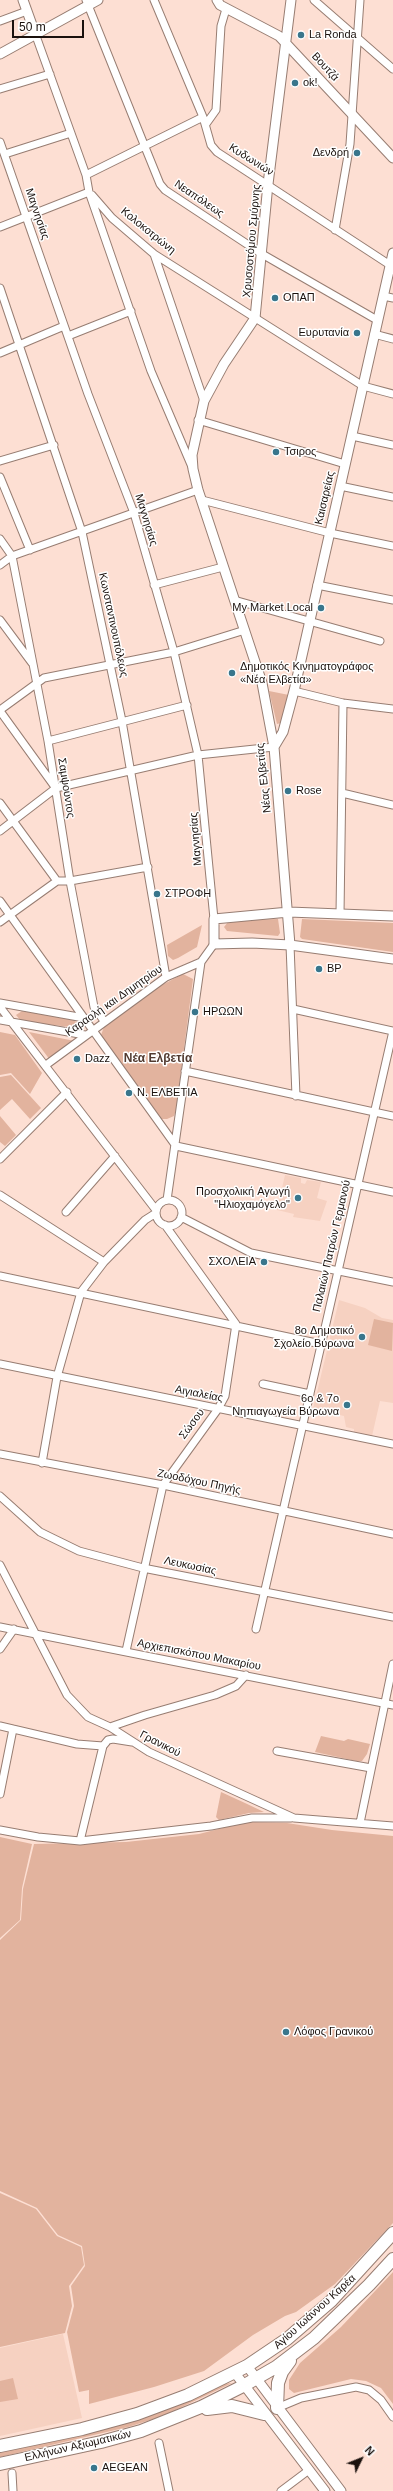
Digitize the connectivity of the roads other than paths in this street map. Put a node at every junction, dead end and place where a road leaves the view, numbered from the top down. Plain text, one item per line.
1 (23, 0) edge
2 (98, 0) edge
3 (154, 0) edge
4 (217, 0) edge
5 (292, 0) edge
6 (314, 0) edge
7 (360, 0) edge
8 (87, 3) edge
9 (226, 9) junction
10 (27, 11) junction
11 (0, 21) edge
12 (36, 36) junction
13 (356, 36) junction
14 (285, 42) junction
15 (0, 54) edge
16 (393, 69) edge
17 (50, 74) junction
18 (0, 89) edge
19 (353, 116) junction
20 (204, 121) junction
21 (71, 133) junction
22 (0, 142) edge
23 (145, 147) junction
24 (5, 154) junction
25 (393, 158) edge
26 (86, 175) junction
27 (268, 184) junction
28 (89, 192) junction
29 (26, 215) junction
30 (0, 227) edge
31 (335, 230) junction
32 (393, 253) edge
33 (154, 254) junction
34 (262, 254) junction
35 (390, 265) junction
36 (0, 288) edge
37 (383, 296) junction
38 (393, 298) edge
39 (131, 311) junction
40 (255, 318) junction
41 (377, 320) junction
42 (64, 326) junction
43 (374, 334) junction
44 (68, 336) junction
45 (393, 339) edge
46 (20, 345) junction
47 (0, 353) edge
48 (362, 386) junction
49 (393, 394) edge
50 (204, 401) junction
51 (198, 420) junction
52 (352, 436) junction
53 (54, 445) junction
54 (393, 445) edge
55 (0, 461) edge
56 (345, 464) junction
57 (192, 470) junction
58 (0, 477) edge
59 (340, 486) junction
60 (198, 490) junction
61 (393, 497) edge
62 (202, 500) junction
63 (134, 513) junction
64 (82, 532) junction
65 (330, 533) junction
66 (0, 539) edge
67 (393, 546) edge
68 (30, 550) junction
69 (12, 556) junction
70 (0, 565) edge
71 (223, 567) junction
72 (154, 585) junction
73 (317, 585) junction
74 (234, 600) junction
75 (393, 600) edge
76 (0, 620) edge
77 (309, 621) junction
78 (245, 630) junction
79 (380, 641) dead end
80 (174, 652) junction
81 (110, 664) junction
82 (33, 665) junction
83 (36, 682) junction
84 (294, 691) junction
85 (343, 703) junction
86 (187, 705) junction
87 (393, 709) edge
88 (0, 711) edge
89 (122, 721) junction
90 (48, 741) junction
91 (274, 747) junction
92 (198, 755) junction
93 (131, 772) junction
94 (56, 788) junction
95 (342, 793) junction
96 (0, 803) edge
97 (393, 804) edge
98 (13, 821) junction
99 (0, 831) edge
100 (148, 866) junction
101 (57, 881) junction
102 (70, 881) junction
103 (0, 901) edge
104 (289, 912) junction
105 (340, 914) junction
106 (10, 915) junction
107 (393, 916) edge
108 (214, 919) junction
109 (0, 922) edge
110 (214, 944) junction
111 (290, 945) junction
112 (393, 959) edge
113 (201, 962) junction
114 (166, 977) junction
115 (0, 1003) edge
116 (0, 1007) edge
117 (293, 1009) junction
118 (84, 1018) junction
119 (0, 1020) edge
120 (104, 1021) junction
121 (14, 1023) junction
122 (93, 1029) junction
123 (393, 1031) edge
124 (85, 1035) junction
125 (46, 1065) junction
126 (185, 1071) junction
127 (67, 1092) junction
128 (296, 1096) junction
129 (373, 1112) junction
130 (393, 1116) edge
131 (176, 1146) junction
132 (115, 1156) junction
133 (0, 1159) edge
134 (357, 1185) junction
135 (393, 1192) edge
136 (0, 1195) edge
137 (167, 1200) junction
138 (66, 1212) dead end
139 (156, 1212) junction
140 (181, 1217) junction
141 (165, 1225) junction
142 (104, 1262) junction
143 (338, 1270) junction
144 (0, 1276) edge
145 (393, 1282) edge
146 (81, 1292) junction
147 (236, 1324) junction
148 (321, 1344) junction
149 (0, 1364) edge
150 (57, 1377) junction
151 (263, 1384) dead end
152 (310, 1394) junction
153 (218, 1409) junction
154 (302, 1425) junction
155 (393, 1444) edge
156 (0, 1454) edge
157 (42, 1462) junction
158 (162, 1485) junction
159 (0, 1496) edge
160 (283, 1512) junction
161 (393, 1534) edge
162 (0, 1565) edge
163 (143, 1568) junction
164 (264, 1592) junction
165 (393, 1617) edge
166 (0, 1626) edge
167 (14, 1629) junction
168 (256, 1629) dead end
169 (35, 1633) junction
170 (0, 1649) edge
171 (126, 1651) junction
172 (393, 1664) edge
173 (246, 1675) junction
174 (385, 1703) junction
175 (393, 1705) edge
176 (0, 1726) edge
177 (110, 1727) junction
178 (13, 1730) junction
179 (132, 1742) junction
180 (103, 1746) junction
181 (277, 1751) dead end
182 (371, 1768) junction
183 (0, 1794) edge
184 (294, 1818) junction
185 (360, 1823) junction
186 (393, 1826) edge
187 (0, 1830) edge
188 (80, 1841) junction
189 (393, 2233) edge
190 (393, 2259) edge
191 (296, 2352) junction
192 (247, 2366) junction
193 (235, 2373) junction
194 (256, 2379) junction
195 (243, 2386) junction
196 (277, 2408) junction
197 (188, 2412) junction
198 (264, 2414) junction
199 (393, 2417) edge
200 (159, 2443) dead end
201 (0, 2446) edge
202 (0, 2464) edge
203 (309, 2470) junction
204 (12, 2473) dead end
205 (13, 2491) edge
206 (169, 2491) edge
207 (281, 2491) edge
208 (325, 2491) edge
209 (341, 2491) edge

1 - 10 street
2 - 8 street
3 - 20 street, Κυδωνιών
4 - 9 street
5 - 14 street, Χρυσοστόμου Σμύρνης
6 - 13 street
7 - 13 street
8 - 12 street
8 - 23 street, Νεαπόλεως
9 - 14 street, Βουτζά
9 - 20 street
10 - 11 street
10 - 12 street
12 - 15 street
12 - 17 street
13 - 16 street
13 - 19 street
14 - 19 street, Βουτζά
14 - 27 street, Χρυσοστόμου Σμύρνης
17 - 18 street
17 - 21 street
19 - 25 street, Βουτζά
19 - 31 street
20 - 23 street
20 - 27 street, Κυδωνιών
21 - 24 street
21 - 26 street
22 - 24 street, Μαγνησίας
23 - 26 street
23 - 34 street, Νεαπόλεως
24 - 29 street, Μαγνησίας
26 - 28 street
27 - 31 street, Κυδωνιών
27 - 34 street, Χρυσοστόμου Σμύρνης
28 - 29 street
28 - 33 street, Κολοκοτρώνη
28 - 39 street
29 - 30 street
29 - 42 street, Μαγνησίας
31 - 35 street, Κυδωνιών
32 - 35 street, Καισαρείας
33 - 40 street, Κολοκοτρώνη
33 - 50 street
34 - 40 street, Χρυσοστόμου Σμύρνης
34 - 41 street, Νεαπόλεως
35 - 37 street, Καισαρείας
36 - 46 street, Κωνσταντινουπόλεως
37 - 38 street
37 - 41 street, Καισαρείας
39 - 44 street
39 - 57 street
40 - 48 street, Κολοκοτρώνη
40 - 50 street, Χρυσοστόμου Σμύρνης
41 - 43 street, Καισαρείας
42 - 44 street, Μαγνησίας
42 - 46 street
43 - 45 street
43 - 48 street, Καισαρείας
44 - 63 street, Μαγνησίας
46 - 47 street
46 - 53 street, Κωνσταντινουπόλεως
48 - 49 street, Κολοκοτρώνη
48 - 52 street, Καισαρείας
50 - 51 street, Χρυσοστόμου Σμύρνης
51 - 56 street
51 - 57 street, Χρυσοστόμου Σμύρνης
52 - 54 street
52 - 56 street, Καισαρείας
53 - 55 street
53 - 64 street, Κωνσταντινουπόλεως
56 - 59 street, Καισαρείας
57 - 60 street, Νέας Ελβετίας
58 - 68 street
59 - 61 street
59 - 65 street, Καισαρείας
60 - 62 street, Νέας Ελβετίας
60 - 63 street
62 - 65 street
62 - 71 street, Νέας Ελβετίας
63 - 64 street
63 - 72 street, Μαγνησίας
64 - 68 street
64 - 81 street, Κωνσταντινουπόλεως
65 - 67 street
65 - 73 street, Καισαρείας
66 - 69 street
68 - 69 street
69 - 70 street
69 - 82 street, Σαμψούντος
71 - 72 street
71 - 74 street, Νέας Ελβετίας
72 - 80 street, Μαγνησίας
73 - 75 street
73 - 77 street, Καισαρείας
74 - 77 street
74 - 78 street, Νέας Ελβετίας
76 - 82 street
77 - 79 street
77 - 84 street, Καισαρείας
78 - 80 street
78 - 91 street, Νέας Ελβετίας
80 - 81 street
80 - 86 street, Μαγνησίας
81 - 83 street
81 - 89 street, Κωνσταντινουπόλεως
82 - 83 street, Σαμψούντος
83 - 88 street
83 - 90 street, Σαμψούντος
84 - 85 street
84 - 91 street, Καισαρείας
85 - 87 street
85 - 95 street
86 - 89 street
86 - 92 street, Μαγνησίας
88 - 94 street
89 - 90 street
89 - 93 street, Κωνσταντινουπόλεως
90 - 94 street, Σαμψούντος
91 - 92 street
91 - 104 street, Νέας Ελβετίας
92 - 93 street
92 - 108 street, Μαγνησίας
93 - 94 street
93 - 100 street, Κωνσταντινουπόλεως
94 - 98 street
94 - 102 street, Σαμψούντος
95 - 97 street
95 - 105 street
96 - 98 street
98 - 99 street
98 - 101 street
100 - 102 street
100 - 114 street, Κωνσταντινουπόλεως
101 - 102 street
101 - 106 street
102 - 120 street, Σαμψούντος
103 - 106 street
104 - 105 street
104 - 108 street
104 - 111 street, Νέας Ελβετίας
105 - 107 street
106 - 109 street
106 - 118 street
108 - 110 street
110 - 111 street
110 - 113 street
111 - 112 street
111 - 117 street, Νέας Ελβετίας
113 - 114 street, Καραολή και Δημητρίου
113 - 126 street
114 - 120 street, Καραολή και Δημητρίου
115 - 118 street
116 - 121 street
117 - 123 street
117 - 128 street, Νέας Ελβετίας
118 - 122 street
119 - 121 street
120 - 122 street, Καραολή και Δημητρίου
121 - 124 street
121 - 125 street
122 - 124 street, Καραολή και Δημητρίου
122 - 131 street
123 - 129 street, Παλαιών Πατρών Γερμανού
124 - 125 street, Καραολή και Δημητρίου
125 - 127 street
126 - 128 street
126 - 131 street
127 - 132 street
127 - 133 street
128 - 129 street
129 - 130 street
129 - 134 street, Παλαιών Πατρών Γερμανού
131 - 134 street
131 - 137 street
132 - 138 street
132 - 139 street
134 - 135 street
134 - 143 street, Παλαιών Πατρών Γερμανού
136 - 142 street
137 - 139 street
137 - 140 street
139 - 141 street
139 - 142 street
140 - 141 street
140 - 143 street
141 - 147 street
142 - 146 street
143 - 145 street
143 - 148 street, Παλαιών Πατρών Γερμανού
144 - 146 street
146 - 147 street
146 - 150 street
147 - 148 street
147 - 153 street, Σώσου
148 - 152 street, Παλαιών Πατρών Γερμανού
149 - 150 street, Αιγιαλείας
150 - 153 street, Αιγιαλείας
150 - 157 street
151 - 152 street
152 - 154 street, Παλαιών Πατρών Γερμανού
153 - 154 street, Αιγιαλείας
153 - 158 street, Σώσου
154 - 155 street, Αιγιαλείας
154 - 160 street, Παλαιών Πατρών Γερμανού
156 - 157 street, Ζωοδόχου Πηγής
157 - 158 street, Ζωοδόχου Πηγής
158 - 160 street, Ζωοδόχου Πηγής
158 - 163 street, Σώσου
159 - 163 street, Λευκωσίας
160 - 161 street, Ζωοδόχου Πηγής
160 - 164 street, Παλαιών Πατρών Γερμανού
162 - 169 street, Γρανικού
163 - 164 street, Λευκωσίας
163 - 171 street, Σώσου
164 - 165 street, Λευκωσίας
164 - 168 street, Παλαιών Πατρών Γερμανού
166 - 167 street, Αρχιεπισκόπου Μακαρίου
167 - 169 street, Αρχιεπισκόπου Μακαρίου
167 - 170 street
169 - 171 street, Αρχιεπισκόπου Μακαρίου
169 - 177 street, Γρανικού
171 - 173 street, Αρχιεπισκόπου Μακαρίου
172 - 174 street
173 - 174 street, Αρχιεπισκόπου Μακαρίου
173 - 177 street
174 - 175 street, Αρχιεπισκόπου Μακαρίου
174 - 182 street
176 - 178 street
177 - 179 street, Γρανικού
178 - 180 street
178 - 183 street
179 - 180 street
179 - 184 street, Γρανικού
180 - 188 street
181 - 182 street
182 - 185 street
184 - 185 street, Γρανικού
184 - 188 street
185 - 186 street, Γρανικού
187 - 188 street
189 - 192 main road, Αγίου Ιωάννου Καρέα
190 - 191 main road, Αγίου Ιωάννου Καρέα
191 - 194 main road, Αγίου Ιωάννου Καρέα
191 - 196 main road
192 - 193 main road, Αγίου Ιωάννου Καρέα
192 - 194 street
193 - 195 street
193 - 201 main road, Ελλήνων Αξιωματικών
194 - 195 main road, Αγίου Ιωάννου Καρέα
194 - 196 street
195 - 197 main road, Ελλήνων Αξιωματικών
195 - 198 street
196 - 199 street
196 - 209 street
197 - 198 main road
197 - 202 main road, Ελλήνων Αξιωματικών
198 - 203 street
200 - 206 street
203 - 207 street
203 - 208 street
204 - 205 street

